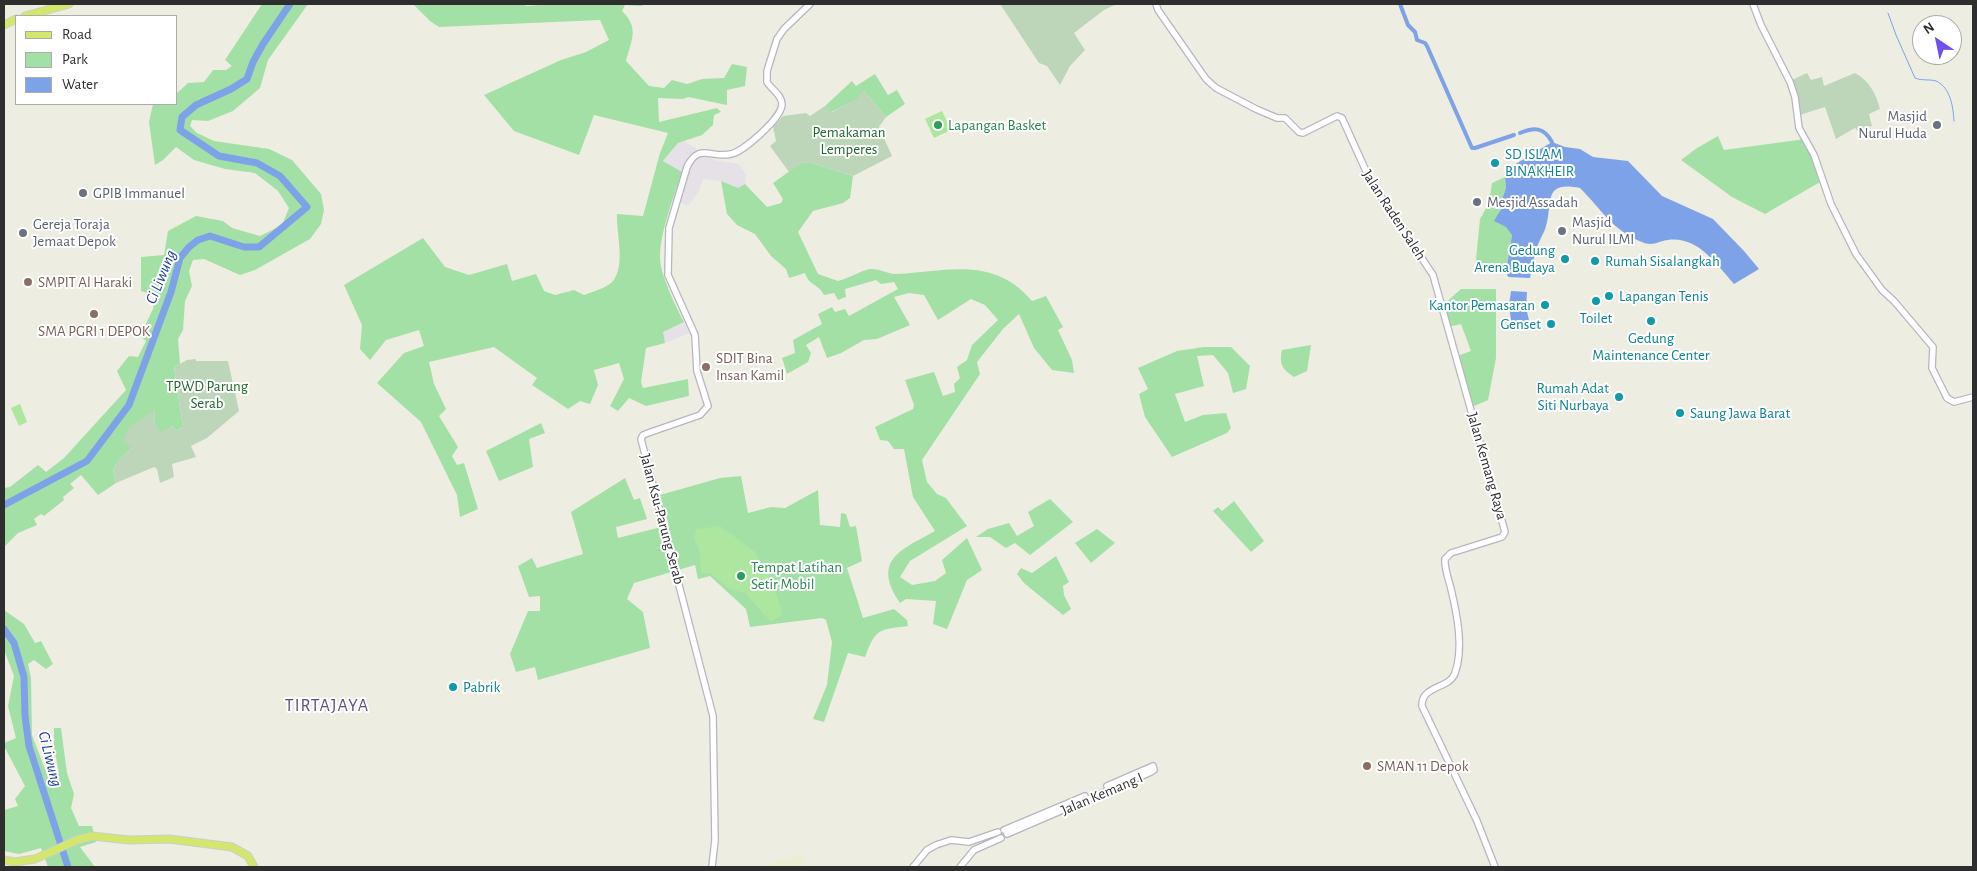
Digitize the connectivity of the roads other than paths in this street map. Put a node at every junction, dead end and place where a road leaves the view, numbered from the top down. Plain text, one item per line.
1 (69, 4) edge
2 (810, 4) edge
3 (1156, 4) edge
4 (1753, 4) edge
5 (28, 15) edge
6 (1427, 266) joint
7 (1973, 397) edge
8 (1005, 832) junction
9 (999, 835) junction
10 (161, 840) junction
11 (969, 842) junction
12 (974, 850) junction
13 (4, 860) edge
14 (916, 866) edge
15 (250, 867) edge
16 (254, 867) edge
17 (712, 867) edge
18 (960, 867) edge
19 (1495, 867) edge

1 - 5 main road
2 - 17 street, Jalan Ksu-Parung Serab
3 - 6 street, Jalan Raden Saleh
4 - 7 street
6 - 19 street, Jalan Kemang Raya
8 - 8 street, Jalan Kemang I
8 - 9 street
9 - 11 street
9 - 12 street
10 - 13 main road
10 - 15 main road
10 - 16 main road
11 - 12 street
11 - 14 street
12 - 18 street

